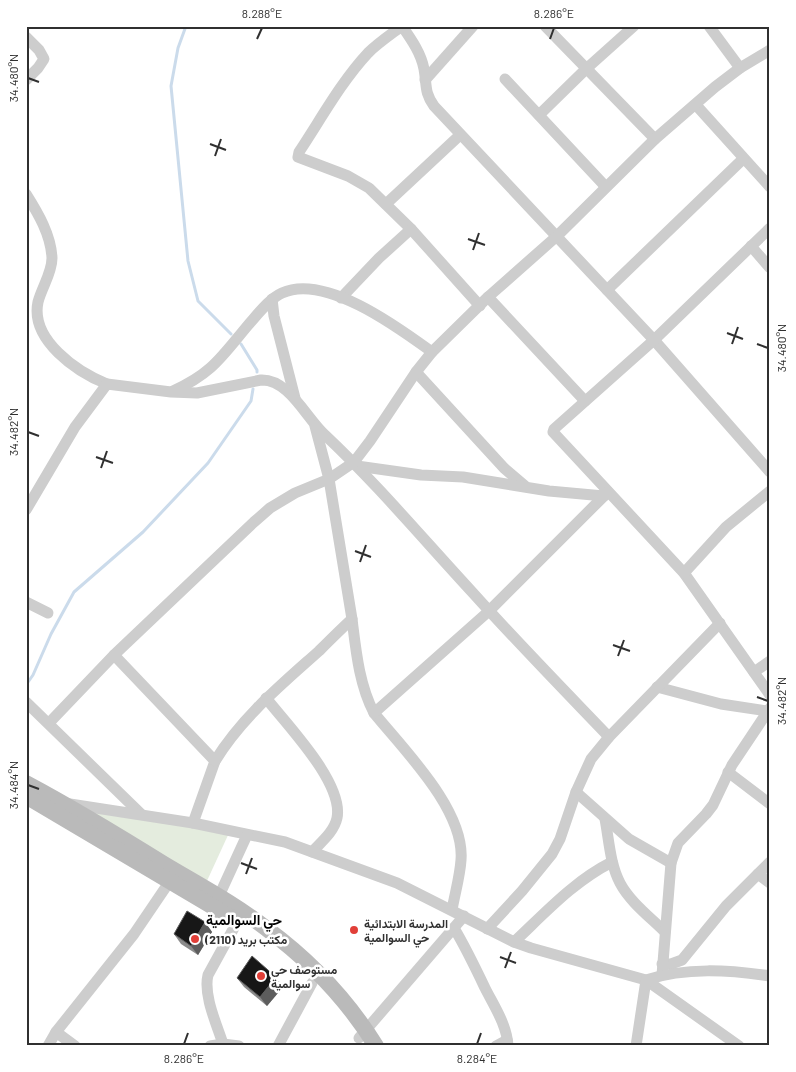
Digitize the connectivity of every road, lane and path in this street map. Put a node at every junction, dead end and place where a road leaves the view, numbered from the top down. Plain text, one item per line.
1 (402, 26) edge
2 (473, 26) edge
3 (545, 26) edge
4 (634, 26) edge
5 (709, 26) edge
6 (26, 38) edge
7 (769, 53) edge
8 (740, 68) junction
9 (586, 69) junction
10 (505, 79) dead end
11 (26, 80) edge
12 (425, 80) junction
13 (696, 105) junction
14 (539, 115) junction
15 (460, 135) junction
16 (655, 139) junction
17 (743, 159) junction
18 (605, 186) junction
19 (770, 187) edge
20 (26, 194) edge
21 (386, 204) junction
22 (770, 228) edge
23 (411, 229) junction
24 (557, 236) junction
25 (750, 246) junction
26 (770, 268) edge
27 (607, 290) junction
28 (488, 297) junction
29 (341, 298) junction
30 (272, 299) junction
31 (480, 306) junction
32 (654, 340) junction
33 (432, 352) junction
34 (416, 372) junction
35 (107, 384) junction
36 (171, 392) junction
37 (295, 399) junction
38 (585, 401) junction
39 (315, 426) junction
40 (355, 464) junction
41 (770, 472) edge
42 (329, 479) junction
43 (526, 487) junction
44 (770, 491) edge
45 (30, 493) edge
46 (606, 494) junction
47 (26, 510) edge
48 (684, 573) junction
49 (26, 602) edge
50 (489, 611) junction
51 (48, 613) dead end
52 (352, 619) junction
53 (720, 623) junction
54 (114, 655) junction
55 (770, 661) edge
56 (754, 672) junction
57 (657, 687) junction
58 (770, 695) edge
59 (266, 698) junction
60 (26, 702) edge
61 (769, 709) edge
62 (374, 713) junction
63 (49, 723) junction
64 (609, 737) junction
65 (215, 762) junction
66 (728, 772) junction
67 (26, 783) edge
68 (576, 792) junction
69 (26, 796) edge
70 (770, 804) edge
71 (62, 809) junction
72 (141, 814) junction
73 (605, 818) junction
74 (193, 824) junction
75 (247, 835) junction
76 (312, 852) junction
77 (612, 862) junction
78 (770, 862) edge
79 (671, 863) junction
80 (758, 874) junction
81 (174, 876) junction
82 (770, 883) edge
83 (219, 896) junction
84 (452, 910) junction
85 (240, 916) junction
86 (464, 916) junction
87 (454, 928) junction
88 (487, 929) junction
89 (665, 932) junction
90 (514, 942) junction
91 (662, 970) junction
92 (770, 976) edge
93 (646, 980) junction
94 (312, 983) junction
95 (56, 1032) junction
96 (363, 1038) edge
97 (508, 1043) edge
98 (223, 1044) junction
99 (48, 1046) edge
100 (75, 1046) edge
101 (210, 1046) edge
102 (239, 1046) edge
103 (278, 1046) edge
104 (376, 1046) edge
105 (496, 1046) edge
106 (636, 1046) edge
107 (739, 1046) edge

1 - 12 street
1 - 21 street
2 - 12 street
3 - 9 street
4 - 9 street
5 - 8 street
6 - 11 street
7 - 8 street
8 - 13 street
9 - 14 street
9 - 16 street
10 - 14 street
12 - 15 street
13 - 16 street
13 - 17 street
14 - 18 street
15 - 21 street
15 - 24 street
16 - 18 street
17 - 19 street
17 - 27 street
18 - 24 street
20 - 35 street
21 - 23 street
22 - 25 street
23 - 29 street
23 - 31 street
24 - 27 street
24 - 28 street
25 - 26 street
25 - 32 street
27 - 32 street
28 - 31 street
28 - 38 street
29 - 30 street
29 - 33 street
30 - 36 street
30 - 37 street
31 - 33 street
32 - 38 street
32 - 41 street
33 - 34 street
34 - 40 street
34 - 43 street
35 - 36 street
35 - 45 street
36 - 37 street
37 - 39 street
38 - 46 street
39 - 40 street
39 - 42 street
40 - 42 street
40 - 43 street
40 - 50 street
42 - 52 street
42 - 54 street
43 - 46 street
44 - 48 street
45 - 47 street
46 - 48 street
46 - 50 street
48 - 53 street
49 - 51 street
50 - 62 street
50 - 64 street
52 - 59 street
52 - 62 street
53 - 56 street
53 - 57 street
54 - 63 street
54 - 65 street
55 - 56 street
56 - 58 street
57 - 61 street
57 - 64 street
59 - 65 street
59 - 76 street
60 - 63 street
61 - 66 street
62 - 84 street
63 - 72 street
64 - 68 street
65 - 74 street
66 - 70 street
66 - 79 street
67 - 71 main road
68 - 73 street
68 - 88 street
69 - 71 main road
71 - 72 street
71 - 81 main road
72 - 74 street
73 - 77 street
73 - 79 street
74 - 75 street
75 - 76 street
75 - 83 street
76 - 84 street
77 - 89 street
77 - 90 street
78 - 80 street
79 - 89 street
80 - 82 street
80 - 91 street
81 - 83 main road
81 - 85 main road
81 - 95 street
83 - 85 main road
84 - 86 street
85 - 94 main road
85 - 96 main road
85 - 98 street
86 - 87 street
86 - 88 street
87 - 96 street
87 - 97 street
88 - 90 street
89 - 91 street
90 - 93 street
91 - 92 street
91 - 93 street
93 - 106 street
93 - 107 street
94 - 96 main road
94 - 103 street
95 - 99 street
95 - 100 street
96 - 104 main road
97 - 105 street
98 - 101 street
98 - 102 street

